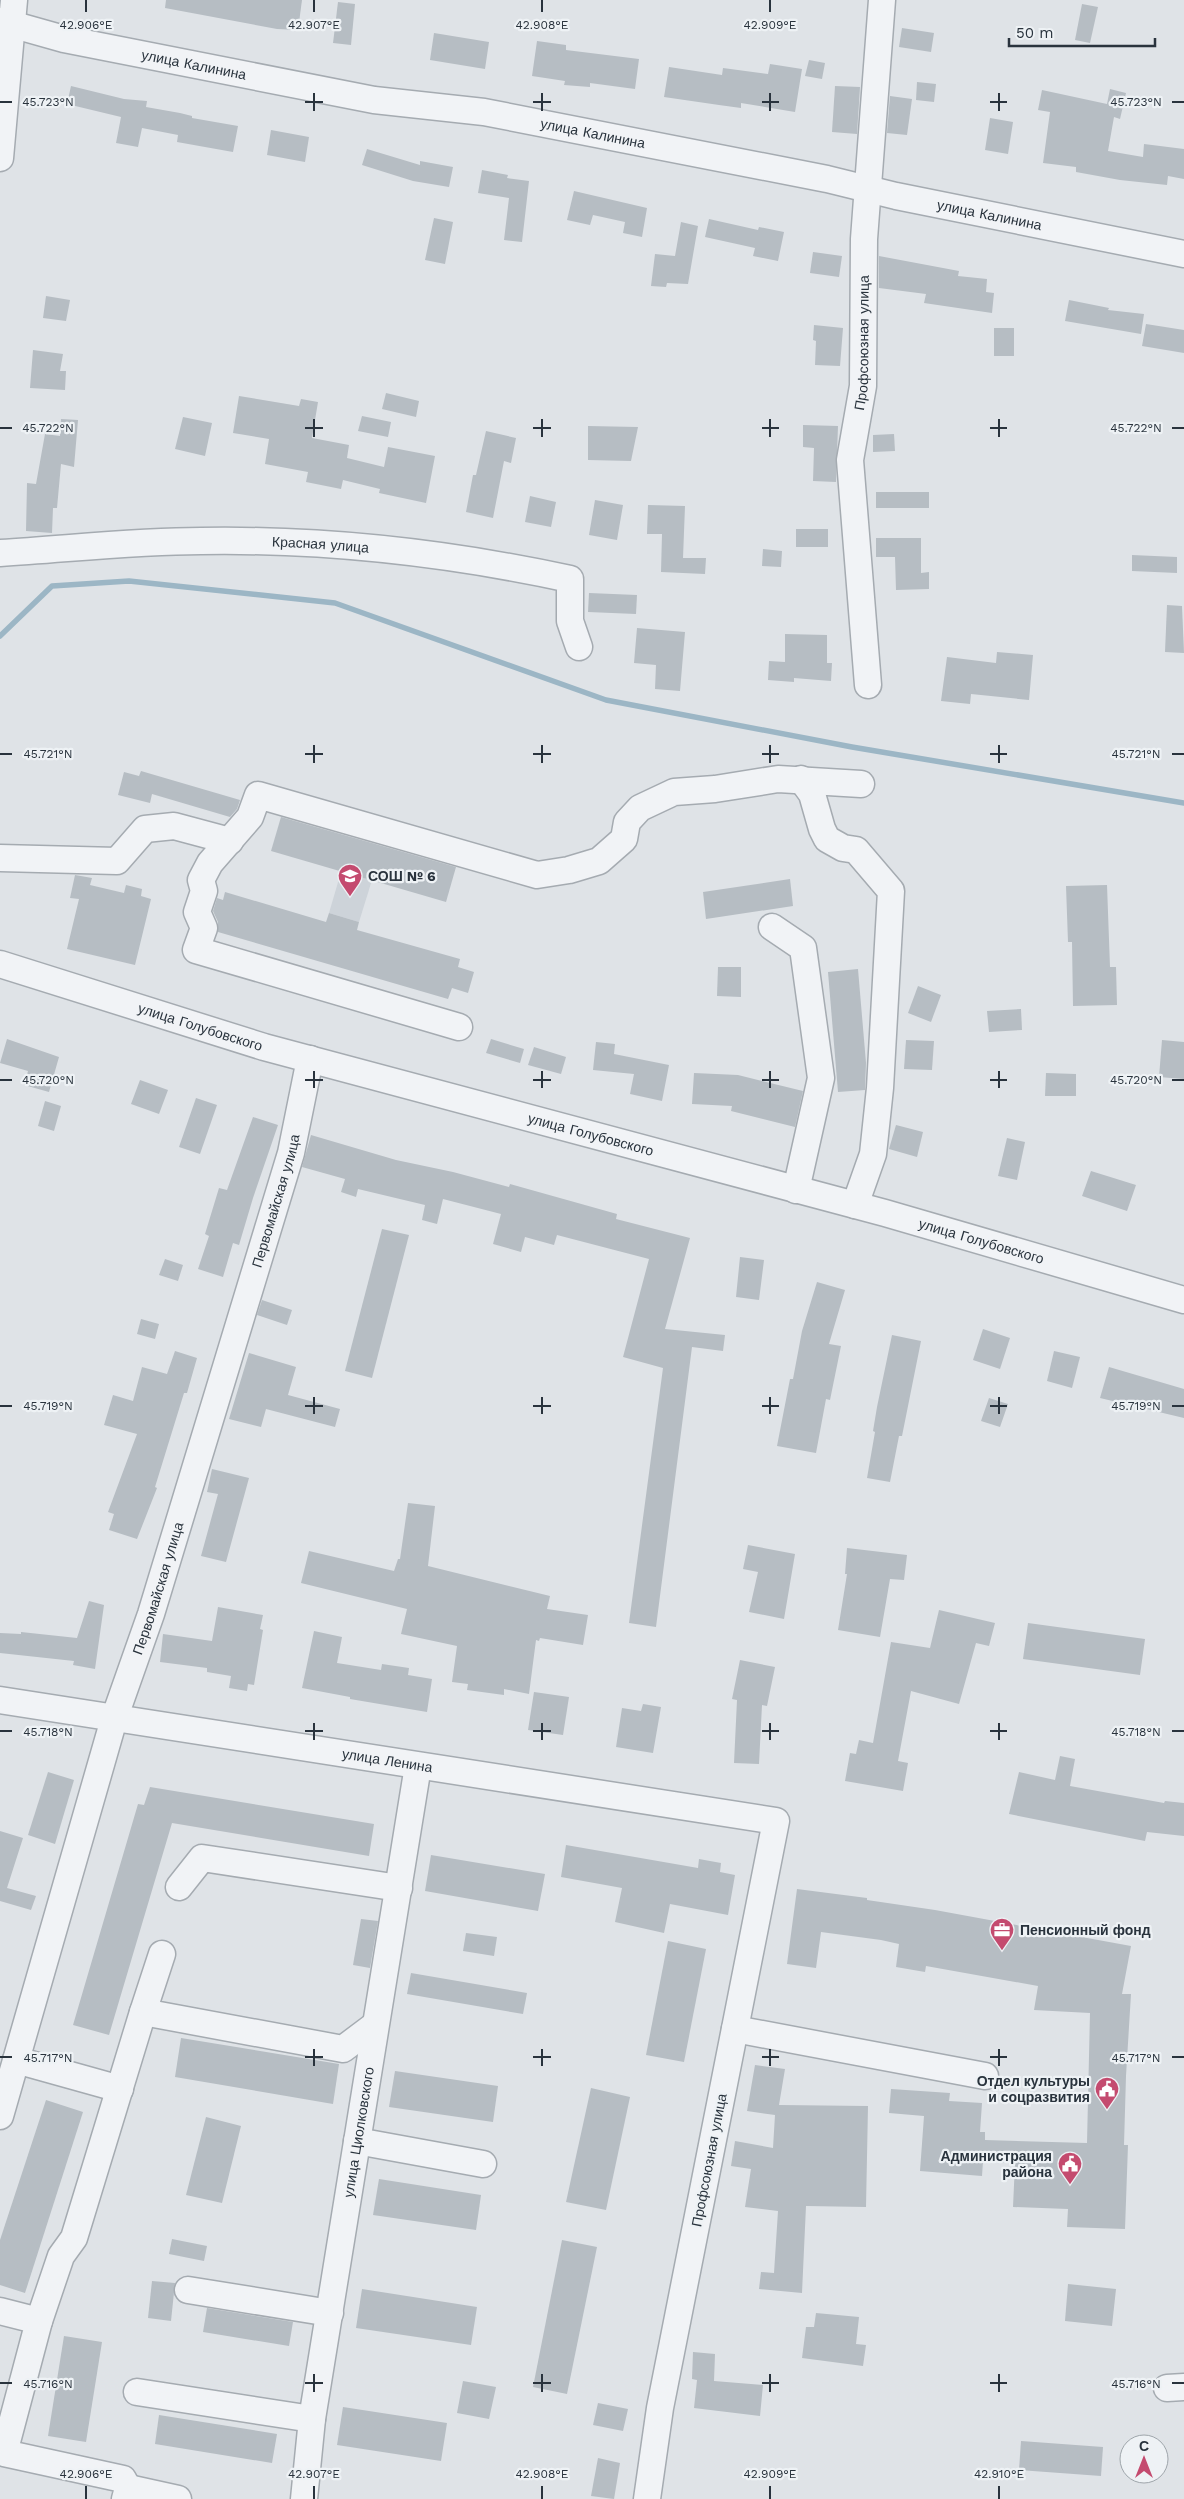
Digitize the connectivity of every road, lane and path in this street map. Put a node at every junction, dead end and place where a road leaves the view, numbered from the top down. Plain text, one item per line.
1 (882, 0) edge
2 (9, 15) edge
3 (0, 158) edge
4 (867, 189) junction
5 (1184, 254) edge
6 (0, 553) edge
7 (579, 647) dead end
8 (868, 685) dead end
9 (801, 779) junction
10 (861, 784) dead end
11 (230, 841) junction
12 (0, 858) edge
13 (772, 927) dead end
14 (0, 964) edge
15 (459, 1027) dead end
16 (310, 1059) junction
17 (796, 1190) junction
18 (855, 1206) junction
19 (1184, 1300) edge
20 (0, 1700) edge
21 (114, 1719) junction
22 (418, 1766) junction
23 (776, 1821) joint
24 (179, 1887) dead end
25 (399, 1888) junction
26 (162, 1954) dead end
27 (143, 2012) junction
28 (375, 2025) junction
29 (735, 2029) junction
30 (343, 2048) junction
31 (16, 2060) junction
32 (985, 2076) dead end
33 (120, 2089) junction
34 (364, 2093) junction
35 (0, 2116) edge
36 (357, 2141) junction
37 (483, 2164) dead end
38 (188, 2290) dead end
39 (0, 2311) edge
40 (330, 2312) junction
41 (39, 2321) junction
42 (137, 2392) dead end
43 (312, 2419) junction
44 (127, 2494) edge
45 (178, 2499) edge
46 (304, 2499) edge
47 (647, 2499) edge

1 - 4 street, Профсоюзная улица
2 - 3 street
2 - 4 street, улица Калинина
4 - 5 street, улица Калинина
4 - 8 street, Профсоюзная улица
6 - 7 street, Красная улица
9 - 10 street
9 - 11 street
9 - 18 street
11 - 12 street
11 - 15 street
13 - 17 street
14 - 16 street, улица Голубовского
16 - 17 street, улица Голубовского
16 - 21 street, Первомайская улица
17 - 18 street, улица Голубовского
18 - 19 street, улица Голубовского
20 - 21 street, улица Ленина
21 - 22 street, улица Ленина
21 - 31 street, Первомайская улица
22 - 23 street, улица Ленина
22 - 25 street, улица Циолковского
23 - 29 street, Профсоюзная улица
24 - 25 street
25 - 28 street, улица Циолковского
26 - 27 street
27 - 30 street
27 - 33 street
28 - 30 street
28 - 34 street, улица Циолковского
29 - 32 street
29 - 47 street, Профсоюзная улица
30 - 34 street
31 - 33 street
31 - 35 street, Первомайская улица
33 - 41 street
34 - 36 street, улица Циолковского
36 - 37 street
36 - 40 street, улица Циолковского
38 - 40 street
39 - 41 street
40 - 43 street, улица Циолковского
41 - 44 street
42 - 43 street
43 - 46 street, улица Циолковского
44 - 45 street

